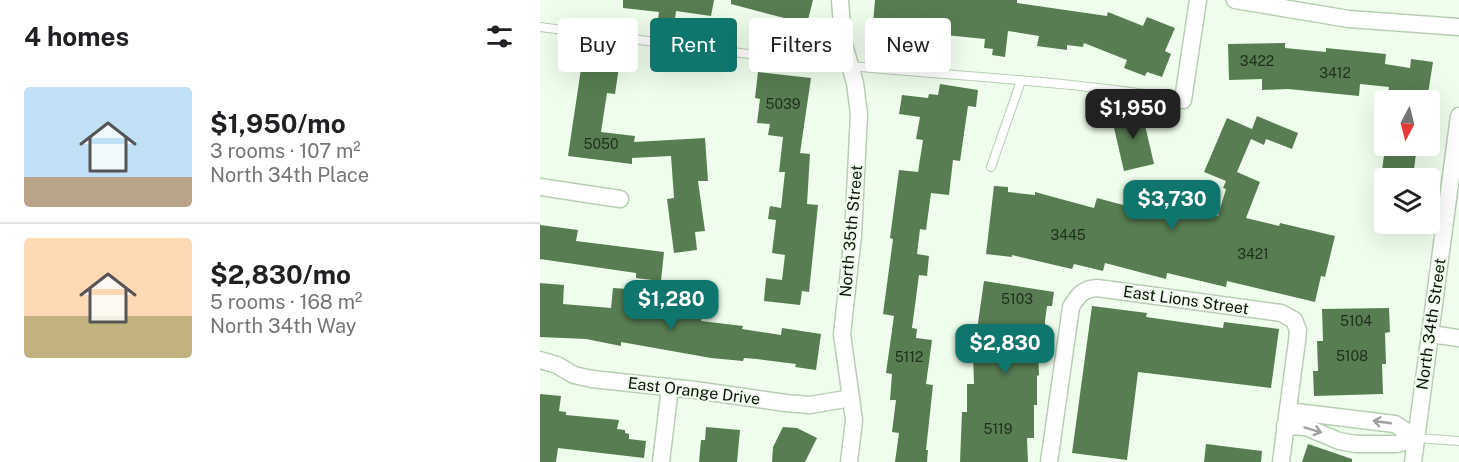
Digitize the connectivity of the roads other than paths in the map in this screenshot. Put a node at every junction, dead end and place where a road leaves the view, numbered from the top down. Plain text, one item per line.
1 (840, 0) edge
2 (1197, 0) edge
3 (1235, 0) edge
4 (841, 18) edge
5 (540, 27) edge
6 (1459, 27) edge
7 (749, 53) edge
8 (853, 66) edge
9 (852, 72) edge
10 (1021, 81) junction
11 (1183, 100) joint
12 (1459, 116) edge
13 (991, 166) dead end
14 (540, 187) edge
15 (620, 199) dead end
16 (1430, 334) junction
17 (1459, 338) edge
18 (540, 360) edge
19 (670, 387) junction
20 (851, 398) junction
21 (1286, 418) junction
22 (1359, 419) junction
23 (1416, 438) junction
24 (1459, 441) edge
25 (1356, 444) junction
26 (661, 462) edge
27 (849, 462) edge
28 (1049, 462) edge
29 (1281, 462) edge
30 (1413, 462) edge

1 - 4 street, North 35th Street
2 - 11 street
3 - 6 street
5 - 7 lane
8 - 10 lane
9 - 20 street, North 35th Street
10 - 11 lane
10 - 13 lane
12 - 16 street, North 34th Street
14 - 15 street
16 - 17 street
16 - 23 street, North 34th Street
18 - 19 street, East Orange Drive
19 - 20 street, East Orange Drive
19 - 26 street
20 - 27 street, North 35th Street
21 - 22 street
21 -> 25 street
21 - 28 street, East Lions Street
21 - 29 street
23 -> 22 street
22 - 25 street
23 - 24 lane
23 - 25 street
23 - 30 street, North 34th Street

